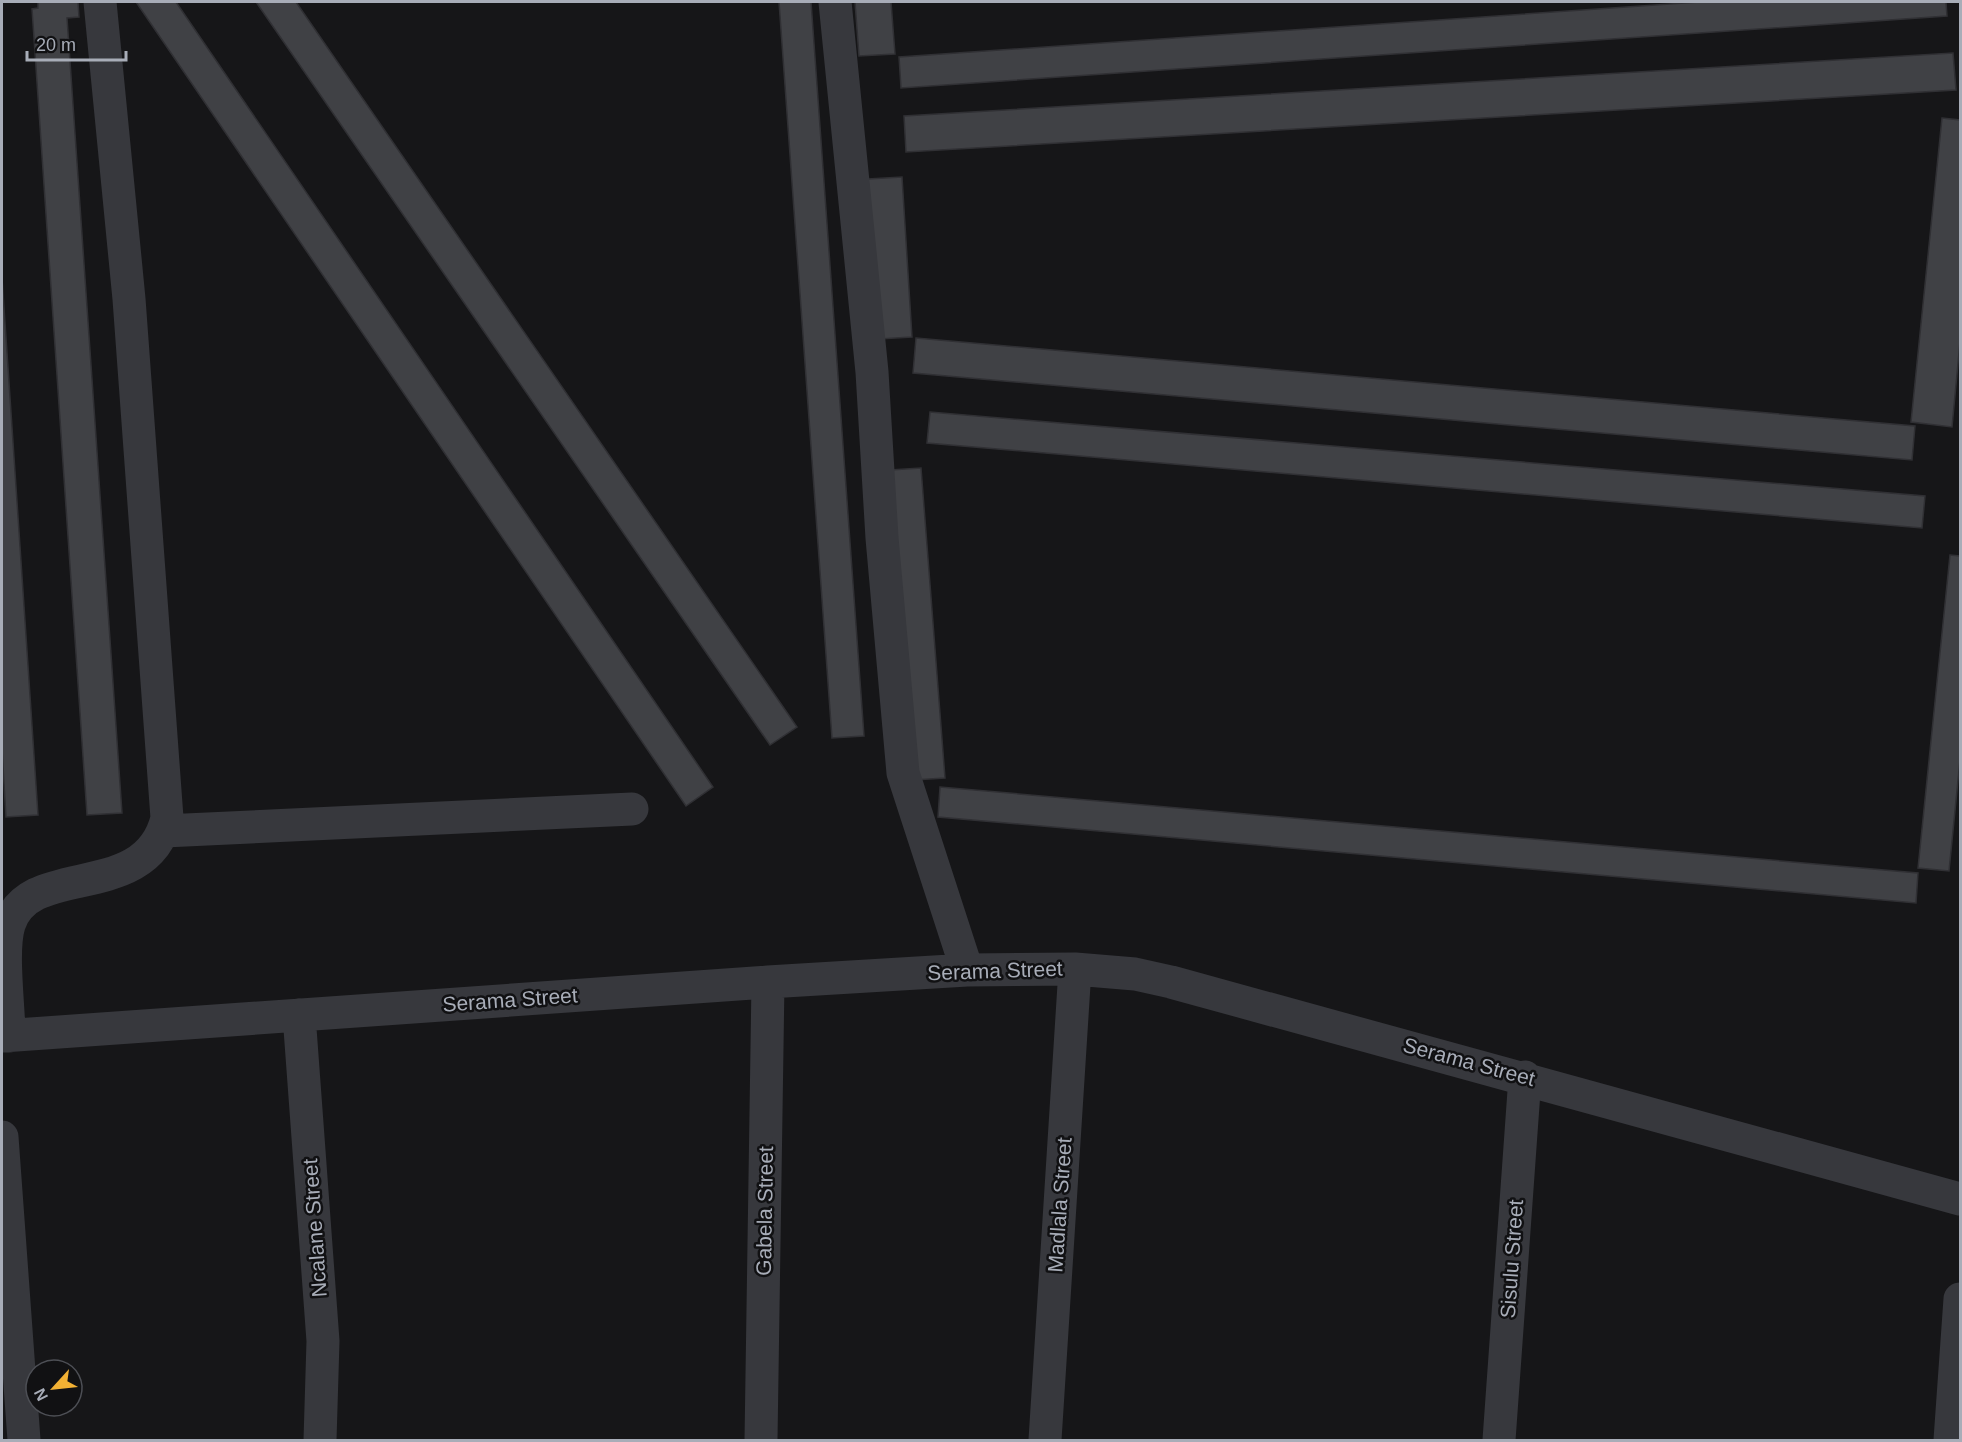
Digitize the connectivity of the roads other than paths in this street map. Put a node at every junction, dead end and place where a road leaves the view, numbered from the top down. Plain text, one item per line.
1 (100, 2) edge
2 (835, 2) edge
3 (632, 809) dead end
4 (164, 831) junction
5 (1075, 969) junction
6 (967, 970) junction
7 (768, 982) junction
8 (299, 1016) junction
9 (5, 1036) edge
10 (1525, 1077) junction
11 (2, 1137) edge
12 (1960, 1199) edge
13 (1960, 1299) edge
14 (24, 1440) edge
15 (320, 1440) edge
16 (761, 1440) edge
17 (1045, 1440) edge
18 (1499, 1440) edge
19 (1950, 1440) edge

1 - 4 street
2 - 6 street
3 - 4 street
4 - 9 street
5 - 6 street, Serama Street
5 - 10 street, Serama Street
5 - 17 street, Madlala Street
6 - 7 street, Serama Street
7 - 8 street, Serama Street
7 - 16 street, Gabela Street
8 - 9 street, Serama Street
8 - 15 street, Ncalane Street
10 - 12 street, Serama Street
10 - 18 street, Sisulu Street
11 - 14 street
13 - 19 street

